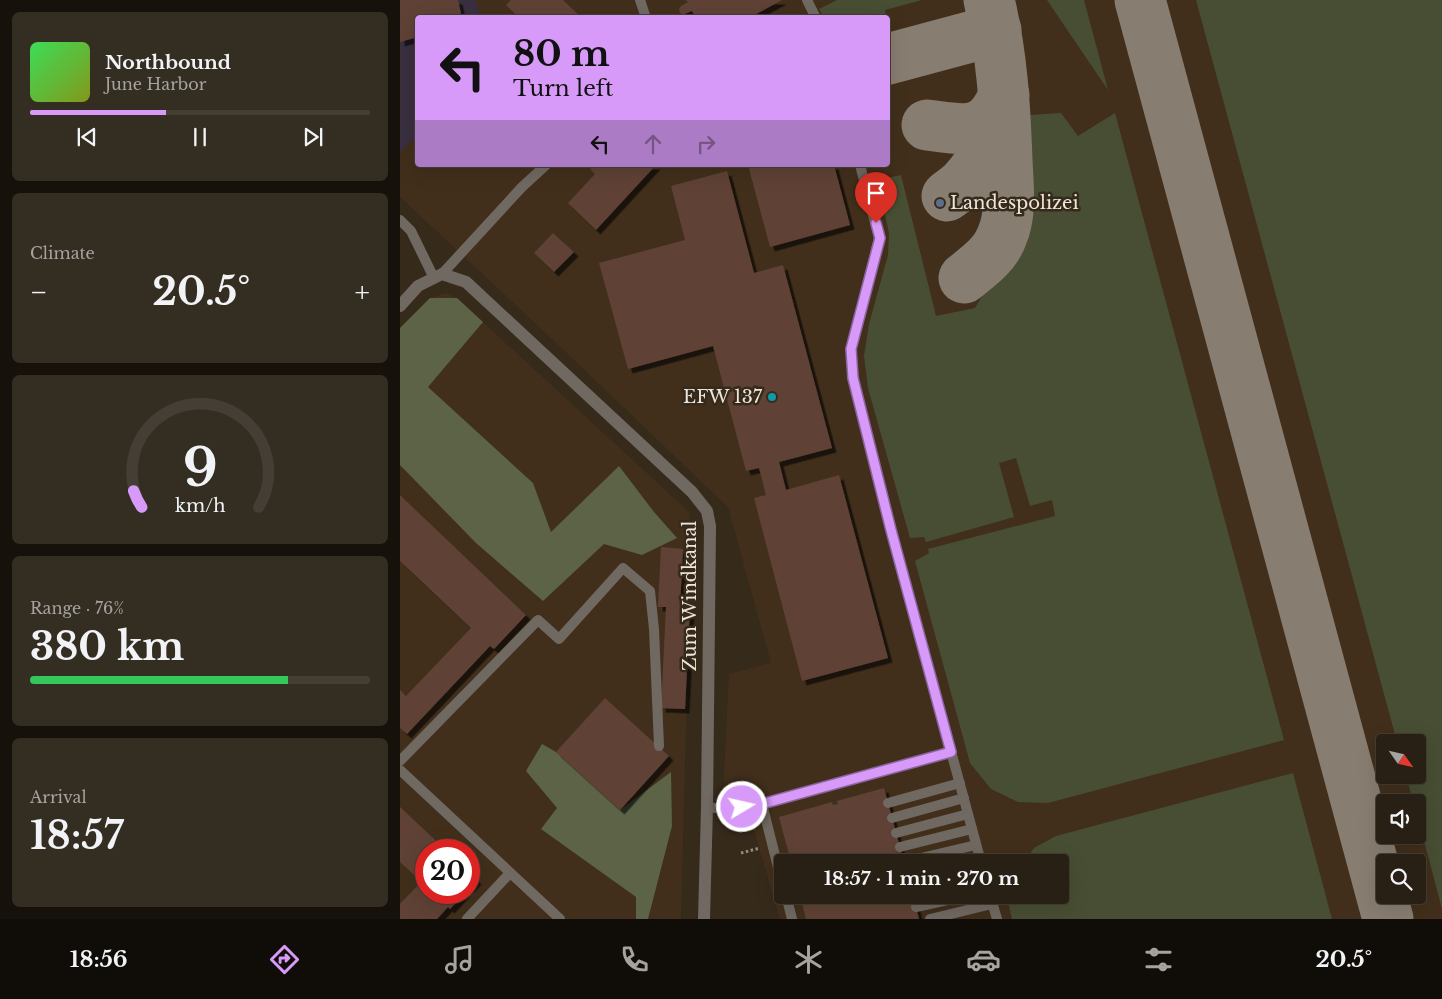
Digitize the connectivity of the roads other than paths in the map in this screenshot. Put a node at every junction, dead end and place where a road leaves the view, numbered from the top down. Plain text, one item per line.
1 (640, 0) edge
2 (807, 0) edge
3 (645, 15) edge
4 (814, 15) edge
5 (544, 167) edge
6 (861, 167) edge
7 (400, 220) edge
8 (438, 276) junction
9 (400, 306) edge
10 (659, 746) dead end
11 (951, 752) junction
12 (400, 761) edge
13 (400, 770) edge
14 (960, 783) junction
15 (964, 798) junction
16 (888, 802) dead end
17 (762, 804) junction
18 (707, 807) junction
19 (968, 814) junction
20 (892, 818) dead end
21 (972, 829) junction
22 (896, 833) dead end
23 (976, 844) junction
24 (900, 847) dead end
25 (775, 854) edge
26 (936, 854) edge
27 (978, 854) edge
28 (510, 873) junction
29 (788, 904) edge
30 (933, 904) edge
31 (976, 904) edge
32 (992, 904) edge
33 (916, 908) dead end
34 (467, 919) edge
35 (560, 919) edge
36 (704, 919) edge
37 (792, 919) edge
38 (930, 919) edge
39 (996, 919) edge

1 - 3 lane
2 - 4 lane
5 - 8 lane
6 - 11 lane
7 - 8 lane
8 - 9 street
8 - 18 street, Zum Windkanal
10 - 12 lane
11 - 14 lane
11 - 17 lane
13 - 28 lane
14 - 15 lane
14 - 16 lane
15 - 19 lane
15 - 20 lane
17 - 18 lane
17 - 25 lane
18 - 36 street, Zum Windkanal
19 - 21 lane
19 - 22 lane
21 - 23 lane
21 - 24 lane
23 - 26 lane
23 - 27 lane
28 - 34 lane
28 - 35 lane
29 - 37 lane
30 - 33 lane
31 - 38 lane
32 - 39 lane

